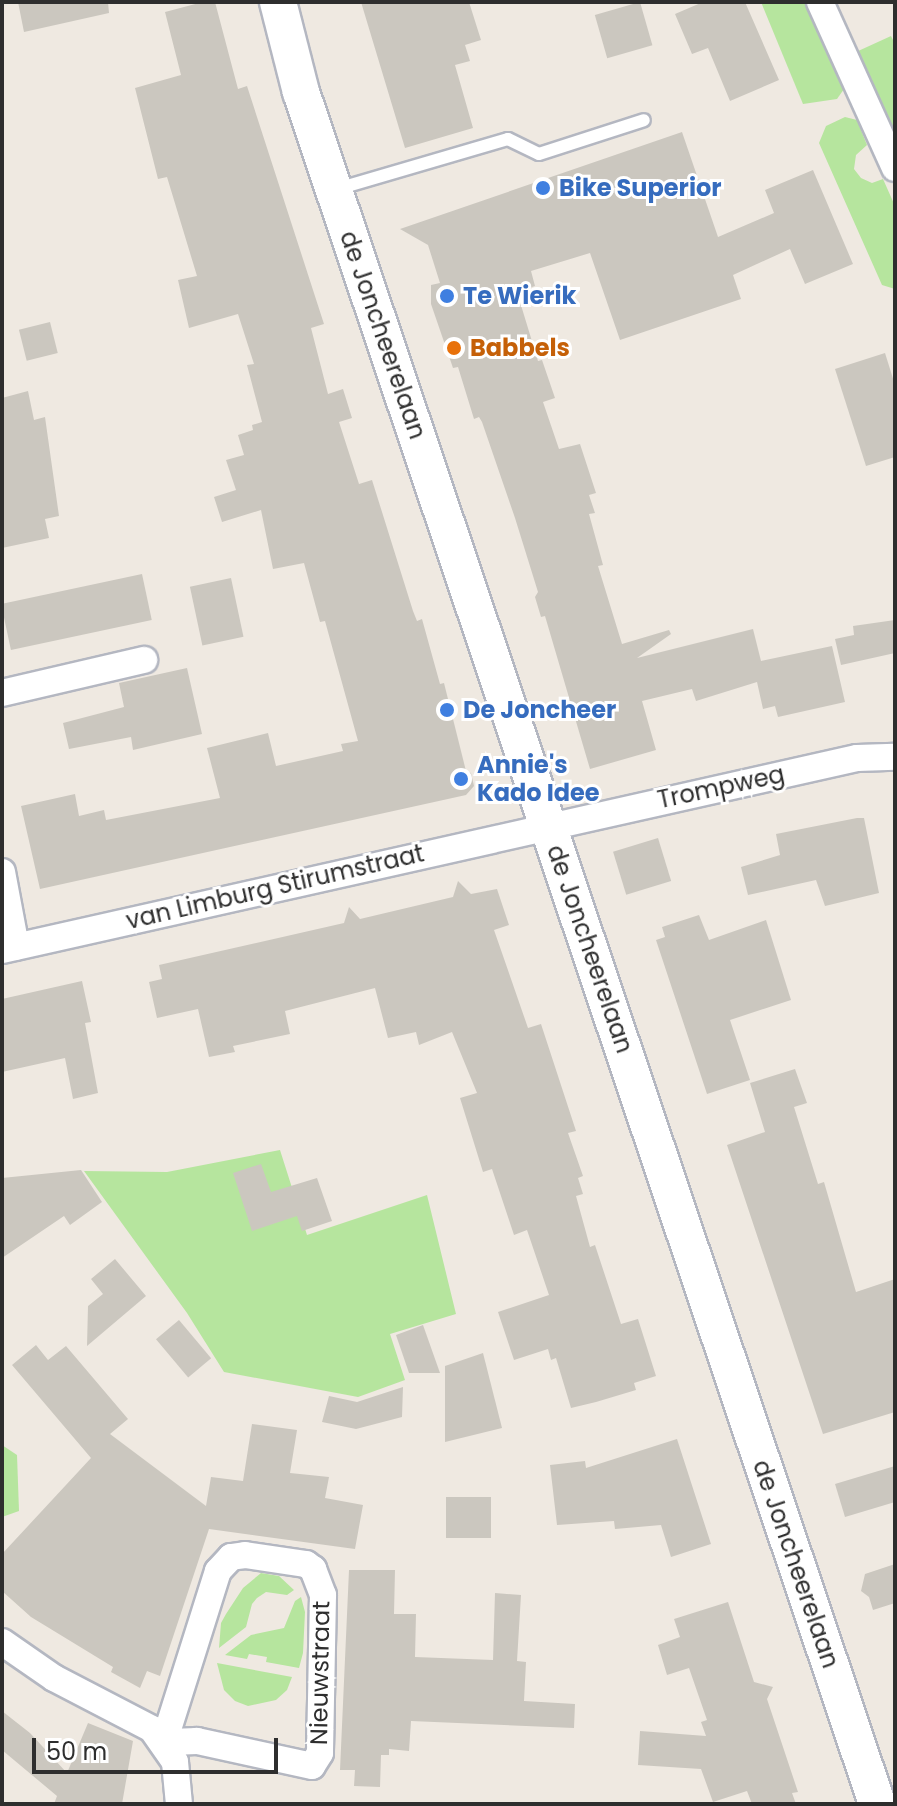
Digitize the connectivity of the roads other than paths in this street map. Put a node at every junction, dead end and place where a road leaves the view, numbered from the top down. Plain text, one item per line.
1 (278, 2) edge
2 (820, 2) edge
3 (644, 120) dead end
4 (895, 168) edge
5 (334, 190) junction
6 (144, 660) dead end
7 (2, 693) edge
8 (895, 757) edge
9 (548, 825) junction
10 (2, 872) edge
11 (9, 948) edge
12 (2, 1642) edge
13 (164, 1742) junction
14 (179, 1804) edge
15 (877, 1804) edge

1 - 5 main road, de Joncheerelaan
2 - 4 street
3 - 5 lane
5 - 9 main road, de Joncheerelaan
6 - 7 street
8 - 9 street, Trompweg
9 - 11 street, van Limburg Stirumstraat
9 - 15 main road, de Joncheerelaan
10 - 11 street
12 - 13 street
13 - 13 street, Nieuwstraat
13 - 14 street

